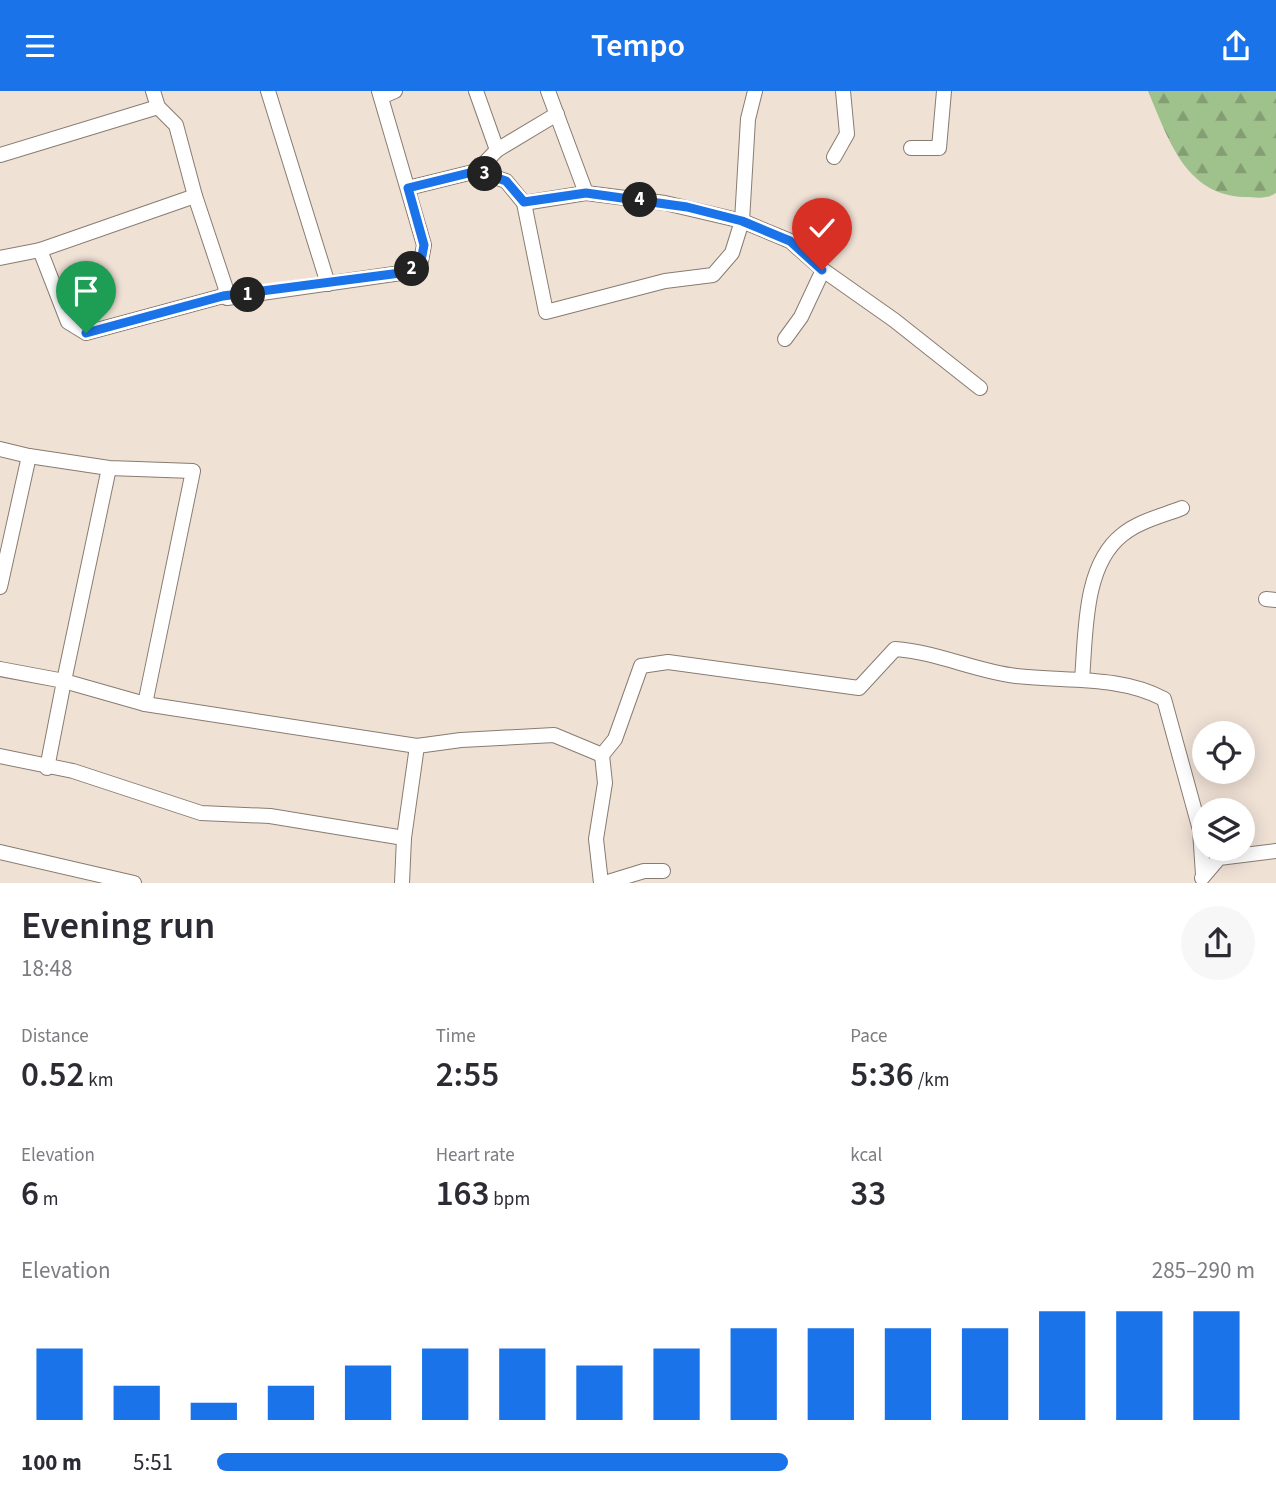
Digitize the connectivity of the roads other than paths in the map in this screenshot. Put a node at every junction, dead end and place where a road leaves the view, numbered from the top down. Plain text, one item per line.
1 (153, 91) edge
2 (268, 91) edge
3 (395, 91) edge
4 (476, 91) edge
5 (548, 91) edge
6 (755, 91) edge
7 (843, 91) edge
8 (944, 91) edge
9 (380, 94) edge
10 (158, 107) junction
11 (557, 114) junction
12 (911, 148) dead end
13 (497, 151) junction
14 (0, 155) edge
15 (834, 157) dead end
16 (477, 171) junction
17 (408, 188) junction
18 (586, 193) junction
19 (195, 196) junction
20 (524, 202) junction
21 (742, 221) junction
22 (40, 250) junction
23 (0, 258) edge
24 (822, 270) junction
25 (328, 284) junction
26 (223, 296) junction
27 (785, 339) dead end
28 (980, 388) dead end
29 (0, 449) edge
30 (29, 456) junction
31 (109, 468) junction
32 (1182, 508) dead end
33 (0, 587) edge
34 (0, 669) edge
35 (1082, 679) junction
36 (64, 681) junction
37 (145, 704) junction
38 (417, 746) junction
39 (602, 755) junction
40 (0, 756) edge
41 (47, 768) junction
42 (404, 838) junction
43 (1276, 851) edge
44 (0, 852) edge
45 (663, 871) dead end
46 (1202, 879) edge
47 (105, 880) edge
48 (134, 883) edge
49 (402, 883) edge
50 (603, 883) edge

1 - 10 street
2 - 25 street
3 - 9 street
4 - 13 street
5 - 11 street
6 - 21 street
7 - 15 street
8 - 12 street
9 - 17 street
10 - 14 street
10 - 19 street
11 - 13 street
11 - 18 street
13 - 16 street
16 - 17 street
16 - 20 street
17 - 25 street
18 - 20 street
18 - 21 street
19 - 22 street
19 - 26 street
20 - 21 street
21 - 24 street
22 - 23 street
22 - 26 street
24 - 27 street
24 - 28 street
25 - 26 street
29 - 30 street
30 - 31 street
30 - 33 street
31 - 36 street
31 - 37 street
32 - 35 street
34 - 36 street
35 - 39 street
35 - 46 street
36 - 37 street
36 - 41 street
37 - 38 street
38 - 39 street
38 - 42 street
39 - 50 street
40 - 41 street
41 - 42 street
42 - 49 street
43 - 46 street
44 - 47 street
45 - 50 street
47 - 48 street

